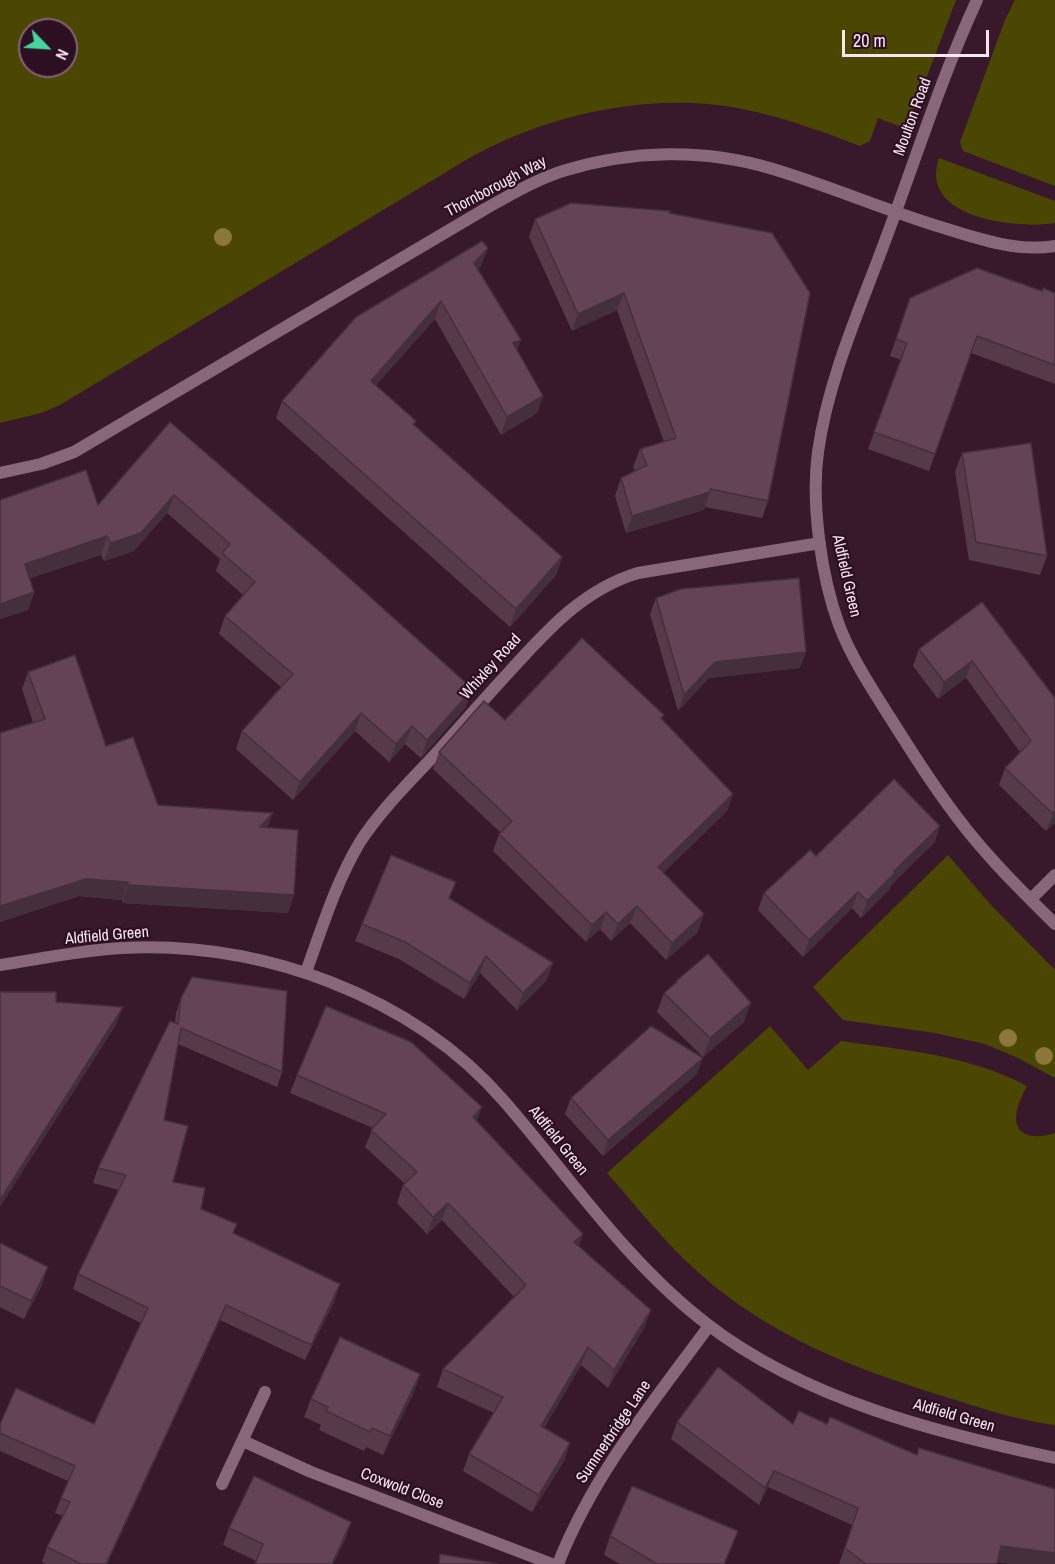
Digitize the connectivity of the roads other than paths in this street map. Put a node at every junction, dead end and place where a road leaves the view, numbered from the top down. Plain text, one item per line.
1 (977, 0) edge
2 (896, 213) junction
3 (1055, 246) edge
4 (0, 473) edge
5 (820, 543) junction
6 (1055, 875) edge
7 (1031, 899) junction
8 (1055, 924) edge
9 (0, 965) edge
10 (306, 972) junction
11 (710, 1326) junction
12 (265, 1392) dead end
13 (243, 1441) junction
14 (1055, 1458) edge
15 (222, 1484) dead end
16 (552, 1564) edge
17 (558, 1564) edge

1 - 2 street, Moulton Road
2 - 3 street, Thornborough Way
2 - 4 street, Thornborough Way
2 - 5 street, Aldfield Green
5 - 7 street, Aldfield Green
5 - 10 street, Whixley Road
6 - 7 street
7 - 8 street, Aldfield Green
9 - 10 street, Aldfield Green
10 - 11 street, Aldfield Green
11 - 14 street, Aldfield Green
11 - 17 street, Summerbridge Lane
12 - 13 street
13 - 15 street
13 - 16 street, Coxwold Close

